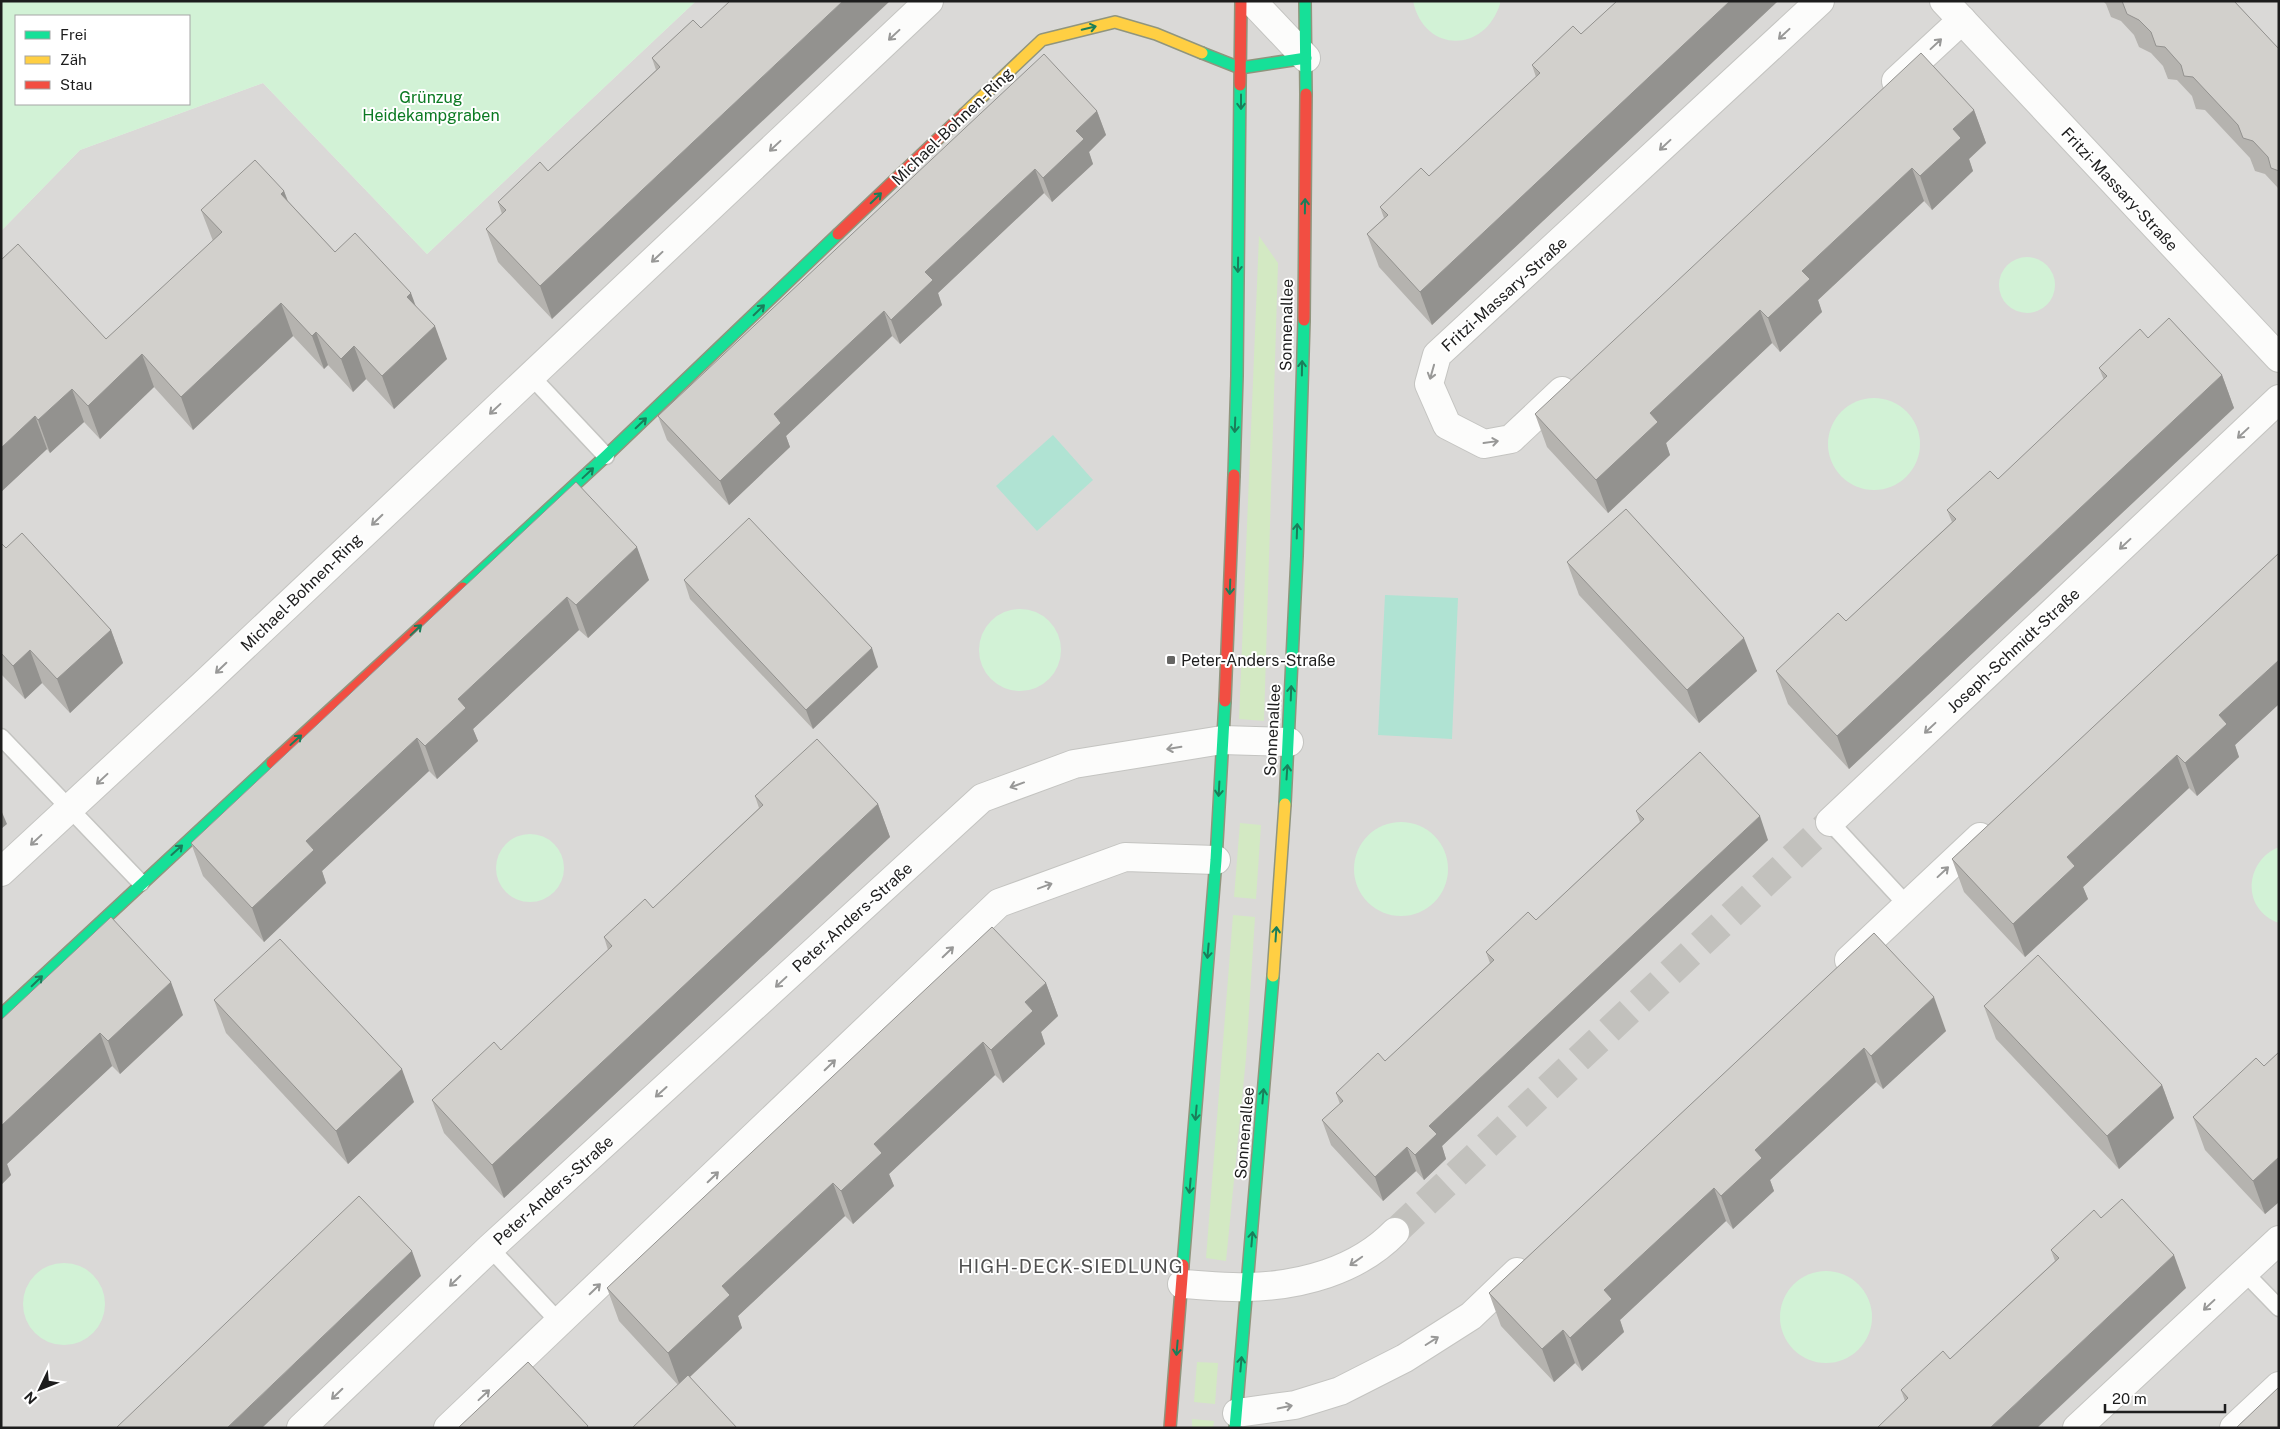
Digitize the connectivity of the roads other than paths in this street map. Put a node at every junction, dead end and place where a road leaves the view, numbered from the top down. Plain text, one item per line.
1 (929, 1) edge
2 (1241, 1) edge
3 (1252, 1) edge
4 (1305, 1) edge
5 (1820, 1) edge
6 (1953, 11) edge
7 (1306, 58) junction
8 (1240, 68) junction
9 (1880, 96) edge
10 (2279, 358) edge
11 (1582, 372) edge
12 (530, 375) junction
13 (2279, 399) edge
14 (606, 456) junction
15 (1, 737) edge
16 (1222, 740) junction
17 (1288, 742) junction
18 (70, 808) junction
19 (1830, 822) joint
20 (1996, 822) edge
21 (1216, 860) junction
22 (1, 872) edge
23 (141, 883) junction
24 (1907, 905) junction
25 (1832, 976) edge
26 (1, 1015) edge
27 (1395, 1232) tunnel mouth
28 (2279, 1240) edge
29 (490, 1248) junction
30 (1534, 1256) edge
31 (2244, 1272) junction
32 (1182, 1284) junction
33 (1248, 1287) junction
34 (2279, 1308) edge
35 (560, 1323) junction
36 (2279, 1386) edge
37 (1236, 1420) edge
38 (301, 1428) edge
39 (448, 1428) edge
40 (1170, 1428) edge
41 (2077, 1428) edge
42 (2234, 1428) edge

1 -> 12 street, Michael-Bohnen-Ring
2 - 8 main road
3 - 7 street
4 - 7 main road, Sonnenallee
5 -> 11 street, Fritzi-Massary-Straße
9 -> 6 street, Fritzi-Massary-Straße
6 - 10 street, Fritzi-Massary-Straße
7 - 8 main road
17 -> 7 main road, Sonnenallee
14 -> 8 main road, Michael-Bohnen-Ring
8 -> 16 main road
12 - 14 lane
12 -> 18 street, Michael-Bohnen-Ring
13 -> 19 street, Joseph-Schmidt-Straße
23 -> 14 main road, Michael-Bohnen-Ring
15 - 18 lane
16 - 17 street, Peter-Anders-Straße
16 -> 21 main road
16 -> 29 street, Peter-Anders-Straße
33 -> 17 main road, Sonnenallee
18 -> 22 street, Michael-Bohnen-Ring
18 - 23 lane
19 - 24 lane, Joseph-Schmidt-Straße
24 -> 20 street
21 -> 32 main road
35 -> 21 street
26 -> 23 main road, Michael-Bohnen-Ring
24 - 25 street
27 -> 33 street
28 - 31 street
29 - 35 lane, Peter-Anders-Straße
29 -> 38 street, Peter-Anders-Straße
37 -> 30 street
31 - 34 lane
31 -> 41 street
32 - 33 street
32 -> 40 main road
37 -> 33 main road, Sonnenallee
39 -> 35 street
36 - 42 street

